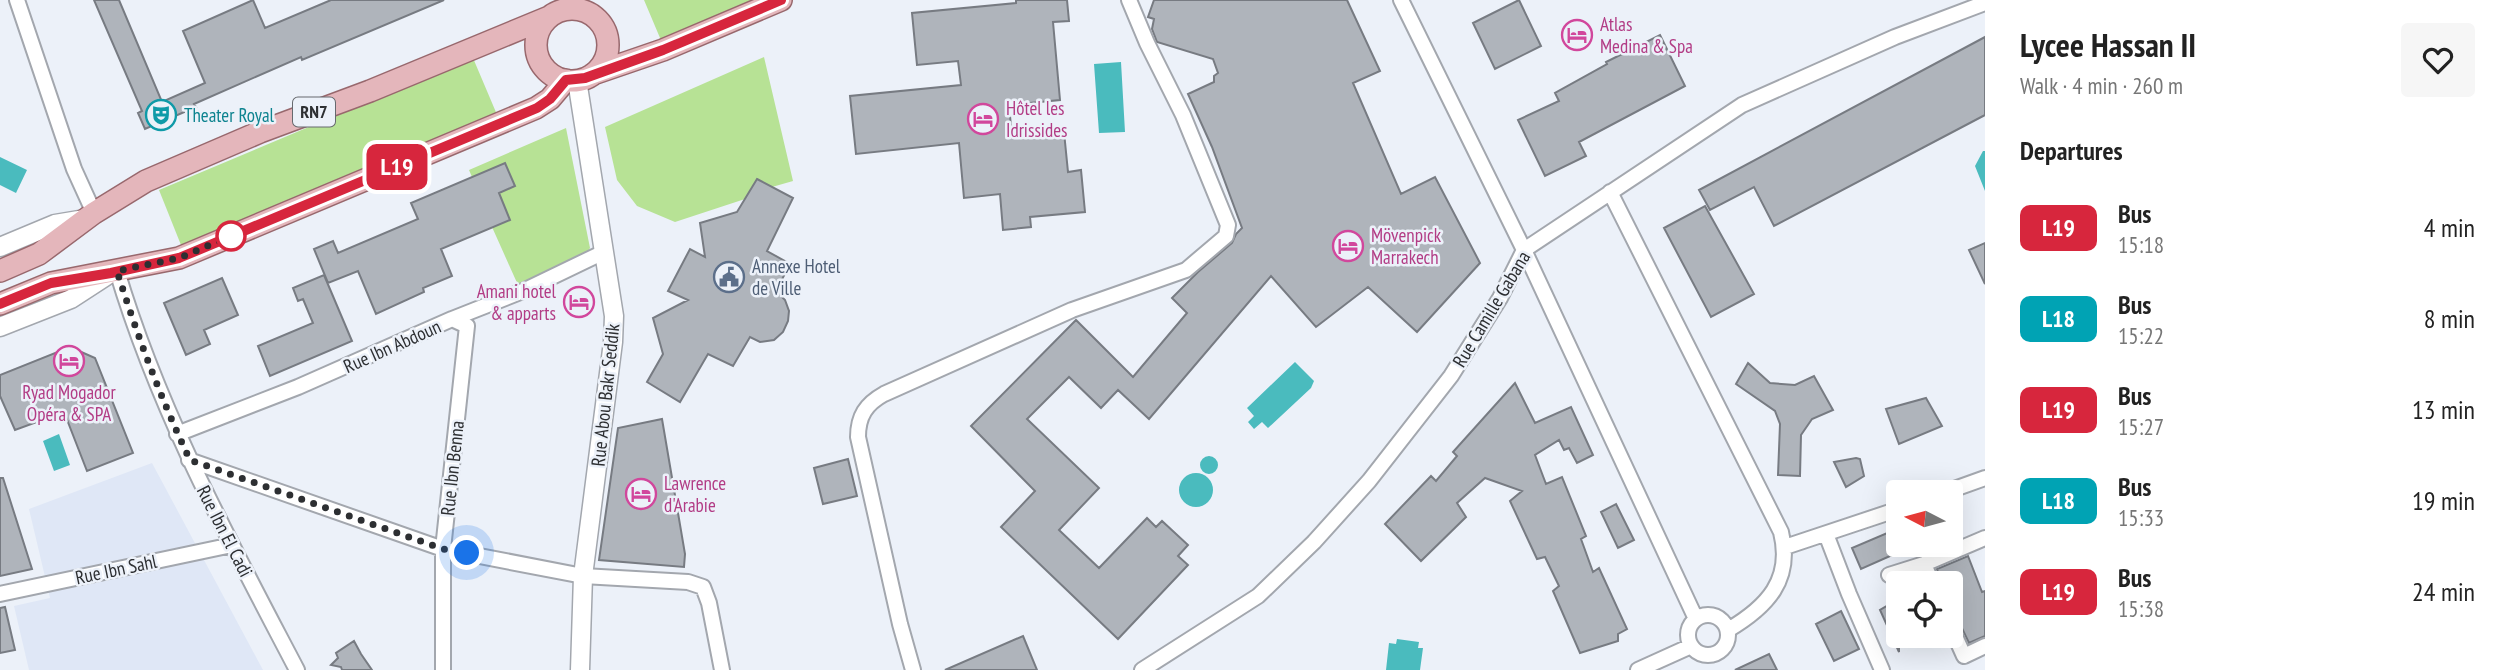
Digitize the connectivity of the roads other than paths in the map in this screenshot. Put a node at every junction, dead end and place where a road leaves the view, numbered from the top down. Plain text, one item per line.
1 (17, 0) edge
2 (781, 0) edge
3 (1129, 0) edge
4 (1401, 0) edge
5 (1985, 3) edge
6 (579, 5) edge
7 (550, 17) junction
8 (579, 78) junction
9 (1610, 192) junction
10 (90, 216) junction
11 (0, 247) edge
12 (1524, 250) junction
13 (604, 252) junction
14 (0, 271) edge
15 (114, 272) junction
16 (0, 304) edge
17 (452, 319) junction
18 (0, 327) edge
19 (177, 434) junction
20 (190, 460) junction
21 (1985, 478) edge
22 (1964, 486) edge
23 (1886, 513) edge
24 (1826, 534) junction
25 (1985, 538) edge
26 (232, 545) junction
27 (1785, 547) junction
28 (443, 549) junction
29 (1924, 564) junction
30 (1902, 571) edge
31 (1927, 571) edge
32 (583, 576) junction
33 (0, 594) edge
34 (1696, 619) junction
35 (1728, 630) junction
36 (1691, 646) junction
37 (1985, 646) edge
38 (1960, 648) edge
39 (1707, 656) junction
40 (297, 670) edge
41 (443, 670) edge
42 (580, 670) edge
43 (722, 670) edge
44 (913, 670) edge
45 (1142, 670) edge
46 (1638, 670) edge
47 (1714, 670) edge
48 (1882, 670) edge

1 - 10 street
2 - 8 main road, RN7
3 - 44 street
4 - 12 street
5 - 9 street, Rue Camille Gabana
6 - 7 main road, RN7
6 - 8 main road, RN7
7 - 8 main road
7 - 10 main road, RN7
8 - 13 street, Rue Abou Bakr Seddik
8 - 15 main road, RN7
9 - 12 street, Rue Camille Gabana
9 - 27 street
10 - 11 street
10 - 14 main road, RN7
12 - 34 street
12 - 45 street, Rue Camille Gabana
13 - 17 street, Rue Ibn Abdoun
13 - 32 street, Rue Abou Bakr Seddik
15 - 16 main road, RN7
15 - 18 street
15 - 19 street, Rue Ibn El Cadi
17 - 19 street, Rue Ibn Abdoun
17 - 28 street, Rue Ibn Benna
19 - 20 street, Rue Ibn El Cadi
20 - 26 street, Rue Ibn El Cadi
20 - 28 street
21 - 22 street
23 - 24 street
24 - 27 street
24 - 48 street
25 - 29 street
26 - 33 street, Rue Ibn Sahl
26 - 40 street, Rue Ibn El Cadi
27 - 35 street
28 - 32 street
28 - 41 street, Rue Ibn Benna
29 - 30 street
29 - 31 street
32 - 42 street, Rue Abou Bakr Seddik
32 - 43 street
34 - 35 street
34 - 36 street
35 - 39 street
36 - 39 street
36 - 46 street
37 - 38 street
39 - 47 street

